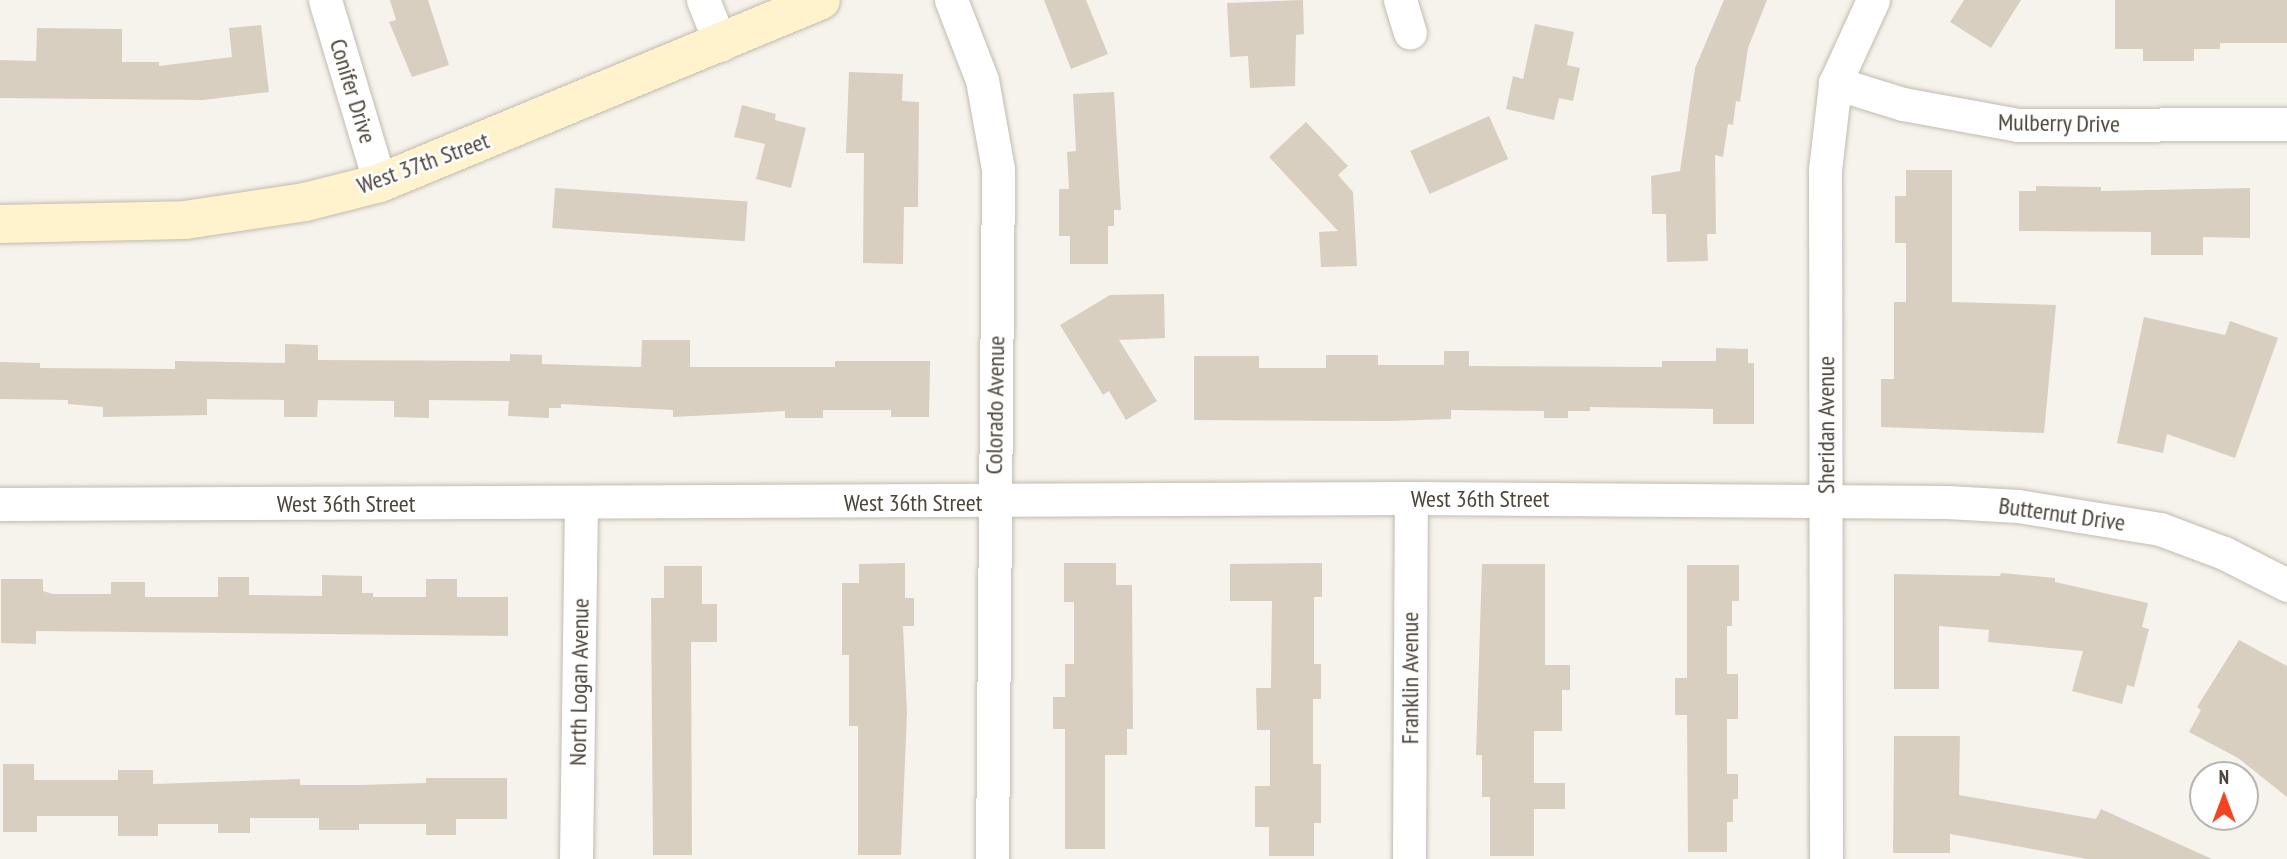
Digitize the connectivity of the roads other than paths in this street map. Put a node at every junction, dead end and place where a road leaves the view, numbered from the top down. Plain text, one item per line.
1 (325, 0) edge
2 (703, 0) edge
3 (821, 0) edge
4 (950, 0) edge
5 (1400, 0) edge
6 (1873, 0) edge
7 (1410, 33) dead end
8 (721, 45) junction
9 (1835, 83) junction
10 (2287, 124) edge
11 (380, 183) junction
12 (0, 224) edge
13 (1410, 498) junction
14 (1825, 501) junction
15 (993, 503) junction
16 (0, 504) edge
17 (581, 505) junction
18 (2287, 585) edge
19 (576, 859) edge
20 (992, 859) edge
21 (1409, 859) edge
22 (1826, 859) edge

1 - 11 street, Conifer Drive
2 - 8 street
3 - 8 street, West 37th Street
4 - 15 street, Colorado Avenue
5 - 7 street
6 - 9 street, Sheridan Avenue
8 - 11 street, West 37th Street
9 - 10 street, Mulberry Drive
9 - 14 street, Sheridan Avenue
11 - 12 street, West 37th Street
13 - 14 street, West 36th Street
13 - 15 street, West 36th Street
13 - 21 street, Franklin Avenue
14 - 18 street, Butternut Drive
14 - 22 street, Sheridan Avenue
15 - 17 street, West 36th Street
15 - 20 street, Colorado Avenue
16 - 17 street, West 36th Street
17 - 19 street, North Logan Avenue

